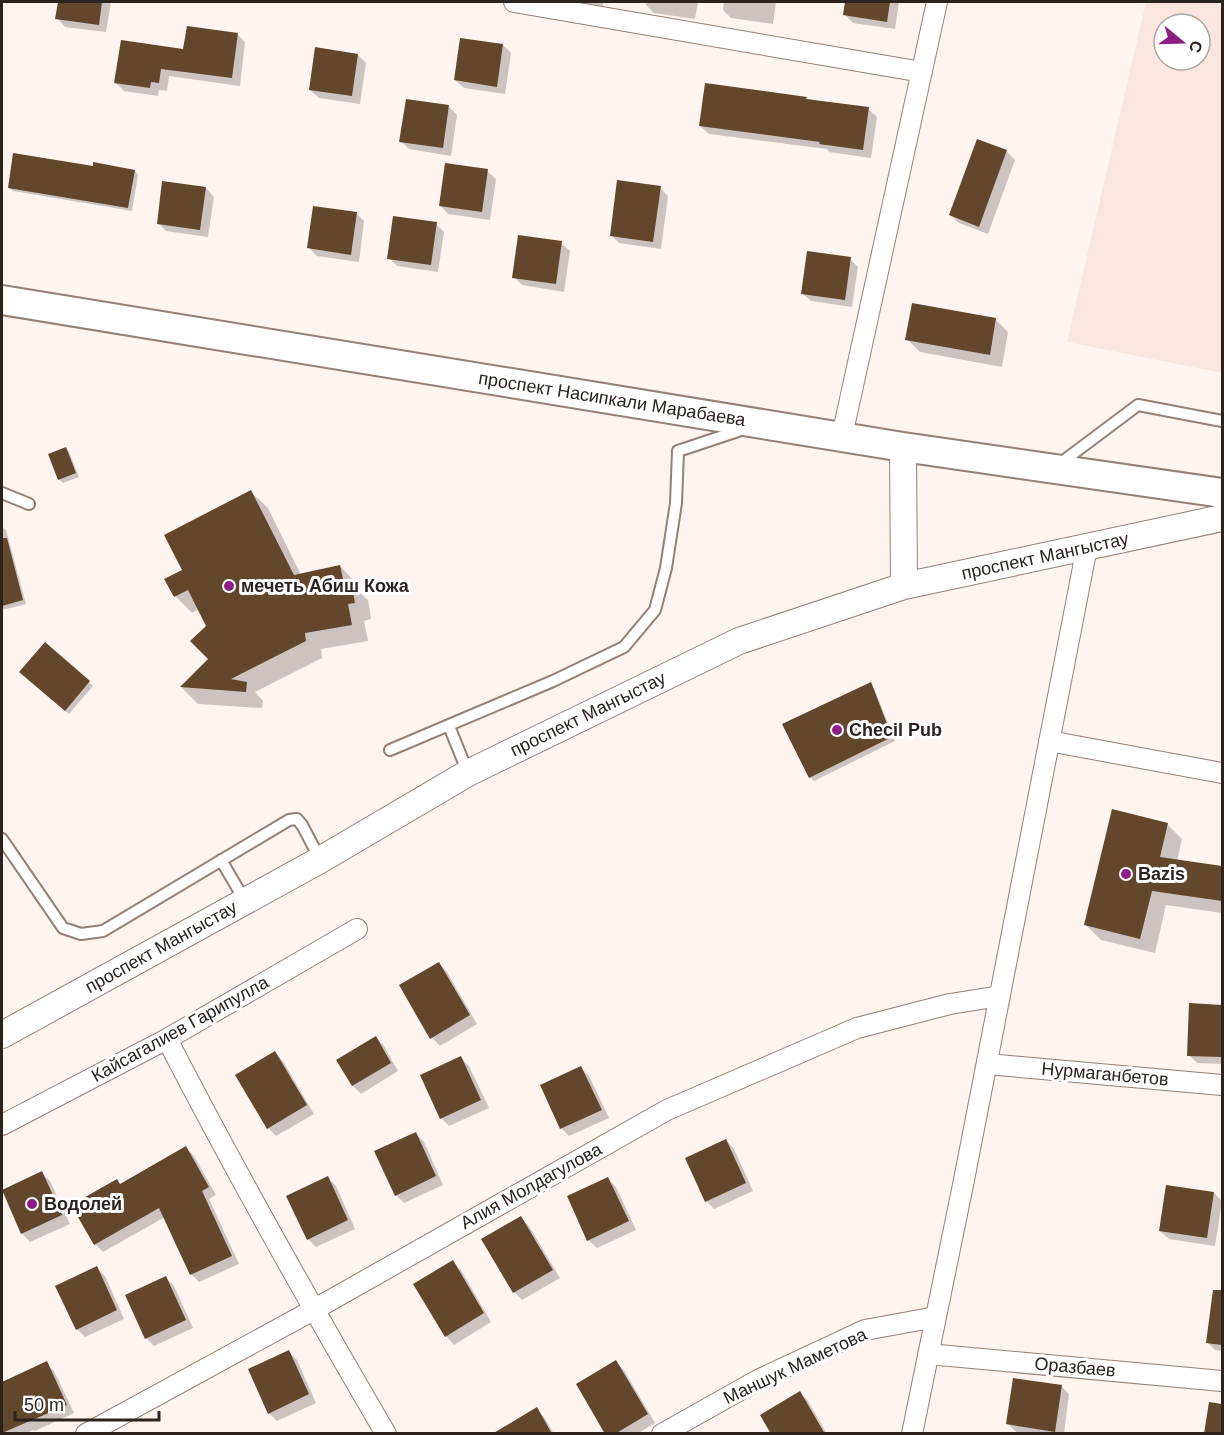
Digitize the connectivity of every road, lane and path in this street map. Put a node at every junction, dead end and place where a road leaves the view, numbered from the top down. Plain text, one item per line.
1 (514, 2) edge
2 (937, 2) edge
3 (922, 72) junction
4 (2, 300) edge
5 (1222, 421) edge
6 (761, 423) junction
7 (842, 436) junction
8 (903, 447) junction
9 (1053, 468) junction
10 (2, 493) edge
11 (1222, 494) edge
12 (29, 504) dead end
13 (1222, 518) edge
14 (1087, 547) junction
15 (904, 586) junction
16 (449, 726) junction
17 (1049, 741) junction
18 (390, 750) dead end
19 (468, 773) junction
20 (1222, 773) edge
21 (2, 839) edge
22 (221, 860) junction
23 (320, 860) junction
24 (245, 901) junction
25 (357, 929) dead end
26 (1000, 996) junction
27 (2, 1035) edge
28 (167, 1039) junction
29 (987, 1064) junction
30 (1222, 1085) edge
31 (2, 1125) edge
32 (315, 1309) junction
33 (936, 1317) junction
34 (928, 1353) junction
35 (1222, 1381) edge
36 (86, 1434) edge
37 (386, 1434) edge
38 (662, 1434) edge
39 (912, 1434) edge

1 - 3 street
2 - 3 street
3 - 7 street
4 - 6 main road, проспект Насипкали Марабаева
5 - 9 lane
6 - 7 main road, проспект Насипкали Марабаева
6 - 16 lane
7 - 8 main road, проспект Насипкали Марабаева
8 - 9 main road, проспект Насипкали Марабаева
8 - 15 street
9 - 11 main road, проспект Насипкали Марабаева
10 - 12 lane
13 - 14 street, проспект Мангыстау
14 - 15 street, проспект Мангыстау
14 - 17 street
15 - 19 street, проспект Мангыстау
16 - 18 lane
16 - 19 lane
17 - 20 street
17 - 26 street
19 - 23 street, проспект Мангыстау
21 - 22 lane
22 - 23 lane
22 - 24 lane
23 - 24 street, проспект Мангыстау
24 - 27 street, проспект Мангыстау
25 - 28 street, Кайсагалиев Гарипулла
26 - 29 street
26 - 32 street, Алия Молдагулова
28 - 31 street, Кайсагалиев Гарипулла
28 - 32 street
29 - 30 street, Нурмаганбетов
29 - 33 street
32 - 36 street, Алия Молдагулова
32 - 37 street
33 - 34 street
33 - 38 street, Маншук Маметова
34 - 35 street, Оразбаев
34 - 39 street

